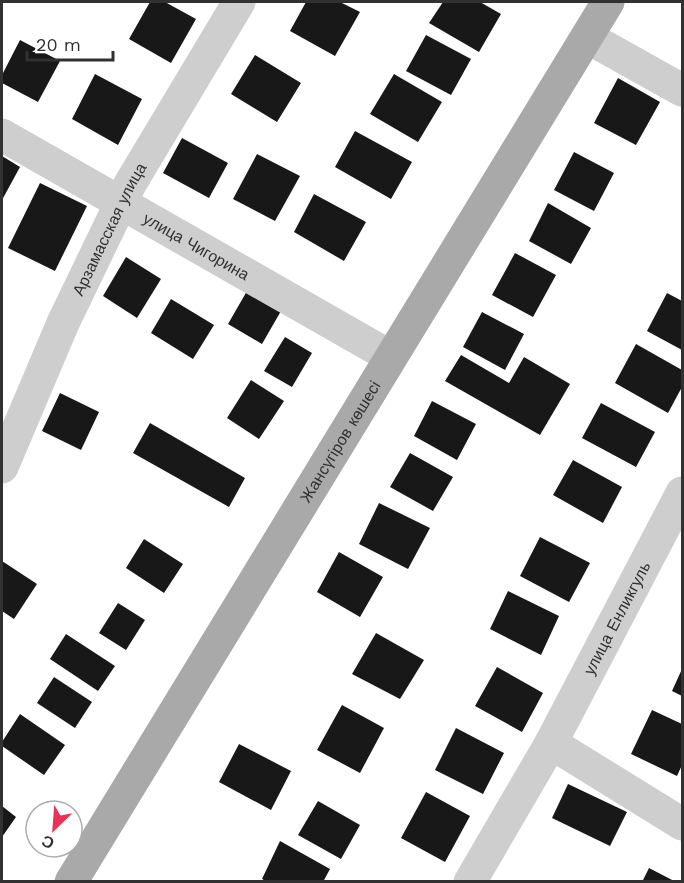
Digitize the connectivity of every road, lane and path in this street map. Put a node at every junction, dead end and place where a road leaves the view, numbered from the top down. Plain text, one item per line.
1 (238, 2) edge
2 (608, 2) edge
3 (587, 37) junction
4 (682, 90) edge
5 (2, 135) edge
6 (122, 202) junction
7 (391, 357) junction
8 (2, 467) edge
9 (682, 493) edge
10 (551, 743) junction
11 (682, 824) edge
12 (71, 882) edge
13 (470, 882) edge

1 - 6 street, Арзамасская улица
2 - 3 main road, Жансүгіров көшесі
3 - 4 street
3 - 7 main road, Жансүгіров көшесі
5 - 6 street, улица Чигорина
6 - 7 street, улица Чигорина
6 - 8 street, Арзамасская улица
7 - 12 main road, Жансүгіров көшесі
9 - 10 street, улица Енликгуль
10 - 11 street
10 - 13 street, улица Енликгуль

